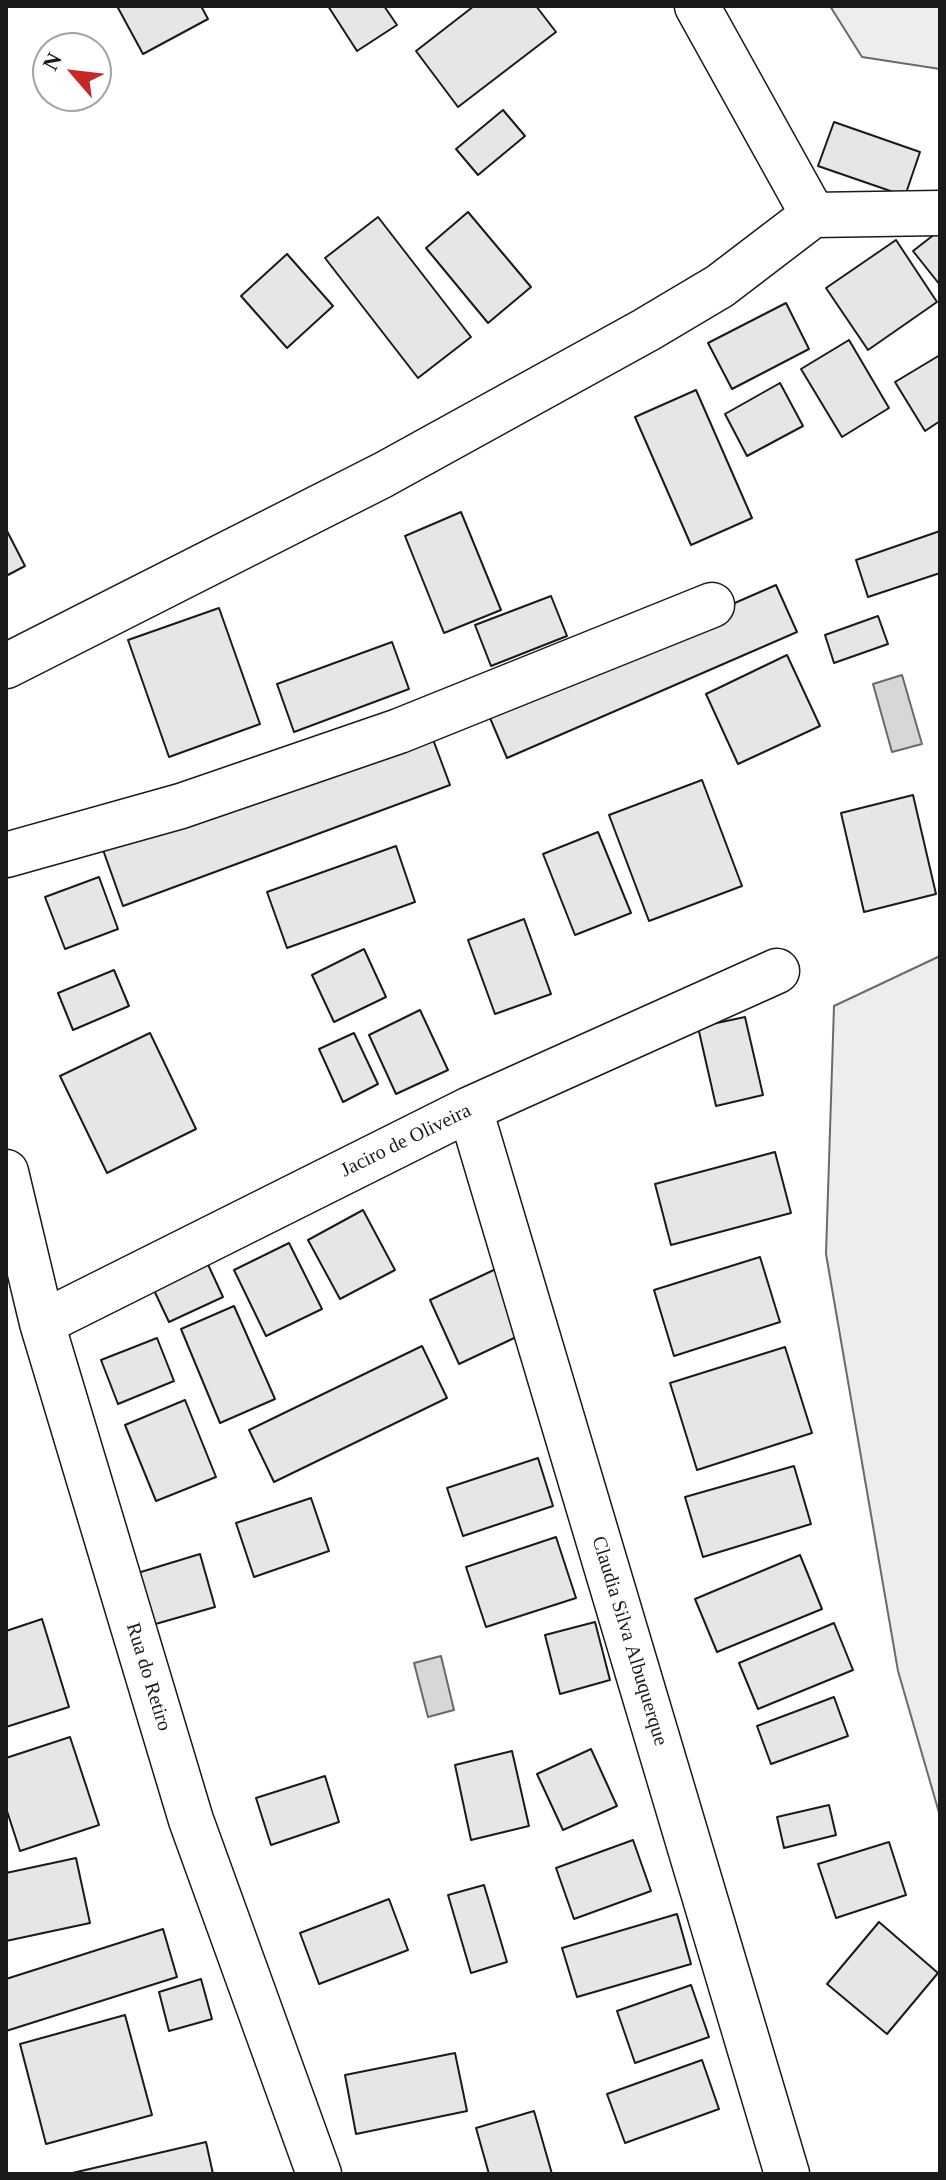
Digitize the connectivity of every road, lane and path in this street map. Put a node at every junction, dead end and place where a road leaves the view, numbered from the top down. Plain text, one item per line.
1 (697, 6) edge
2 (940, 213) edge
3 (813, 215) junction
4 (712, 605) dead end
5 (6, 666) edge
6 (6, 855) edge
7 (777, 971) dead end
8 (470, 1109) junction
9 (6, 1172) edge
10 (42, 1323) junction
11 (319, 2174) edge
12 (787, 2174) edge

1 - 3 street
2 - 3 street
3 - 5 street
4 - 6 street
7 - 8 street, Jaciro de Oliveira
8 - 10 street, Jaciro de Oliveira
8 - 12 street, Claudia Silva Albuquerque
9 - 10 street, Rua do Retiro
10 - 11 street, Rua do Retiro

